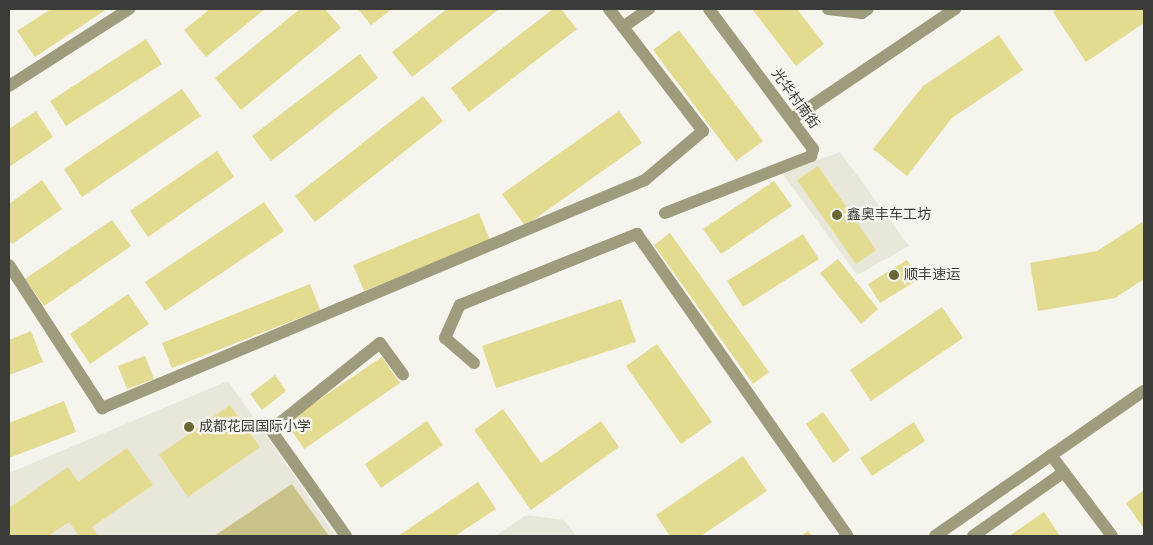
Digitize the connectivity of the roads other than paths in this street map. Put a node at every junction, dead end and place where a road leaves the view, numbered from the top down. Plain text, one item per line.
1 (130, 9) edge
2 (609, 9) edge
3 (649, 9) edge
4 (709, 9) edge
5 (828, 9) edge
6 (868, 9) edge
7 (956, 9) edge
8 (623, 27) junction
9 (9, 86) edge
10 (792, 119) junction
11 (665, 212) dead end
12 (9, 265) edge
13 (474, 363) dead end
14 (403, 375) dead end
15 (1144, 391) edge
16 (1051, 455) junction
17 (1064, 472) junction
18 (346, 536) edge
19 (848, 536) edge
20 (935, 536) edge
21 (973, 536) edge
22 (1112, 536) edge

1 - 9 street
2 - 8 street
3 - 8 street
4 - 10 street, 光华村南街
5 - 6 street
7 - 10 street
8 - 12 street
10 - 11 street, 光华村南街
13 - 19 street
14 - 18 street
15 - 16 street
16 - 17 street
16 - 20 street
17 - 21 street
17 - 22 street

